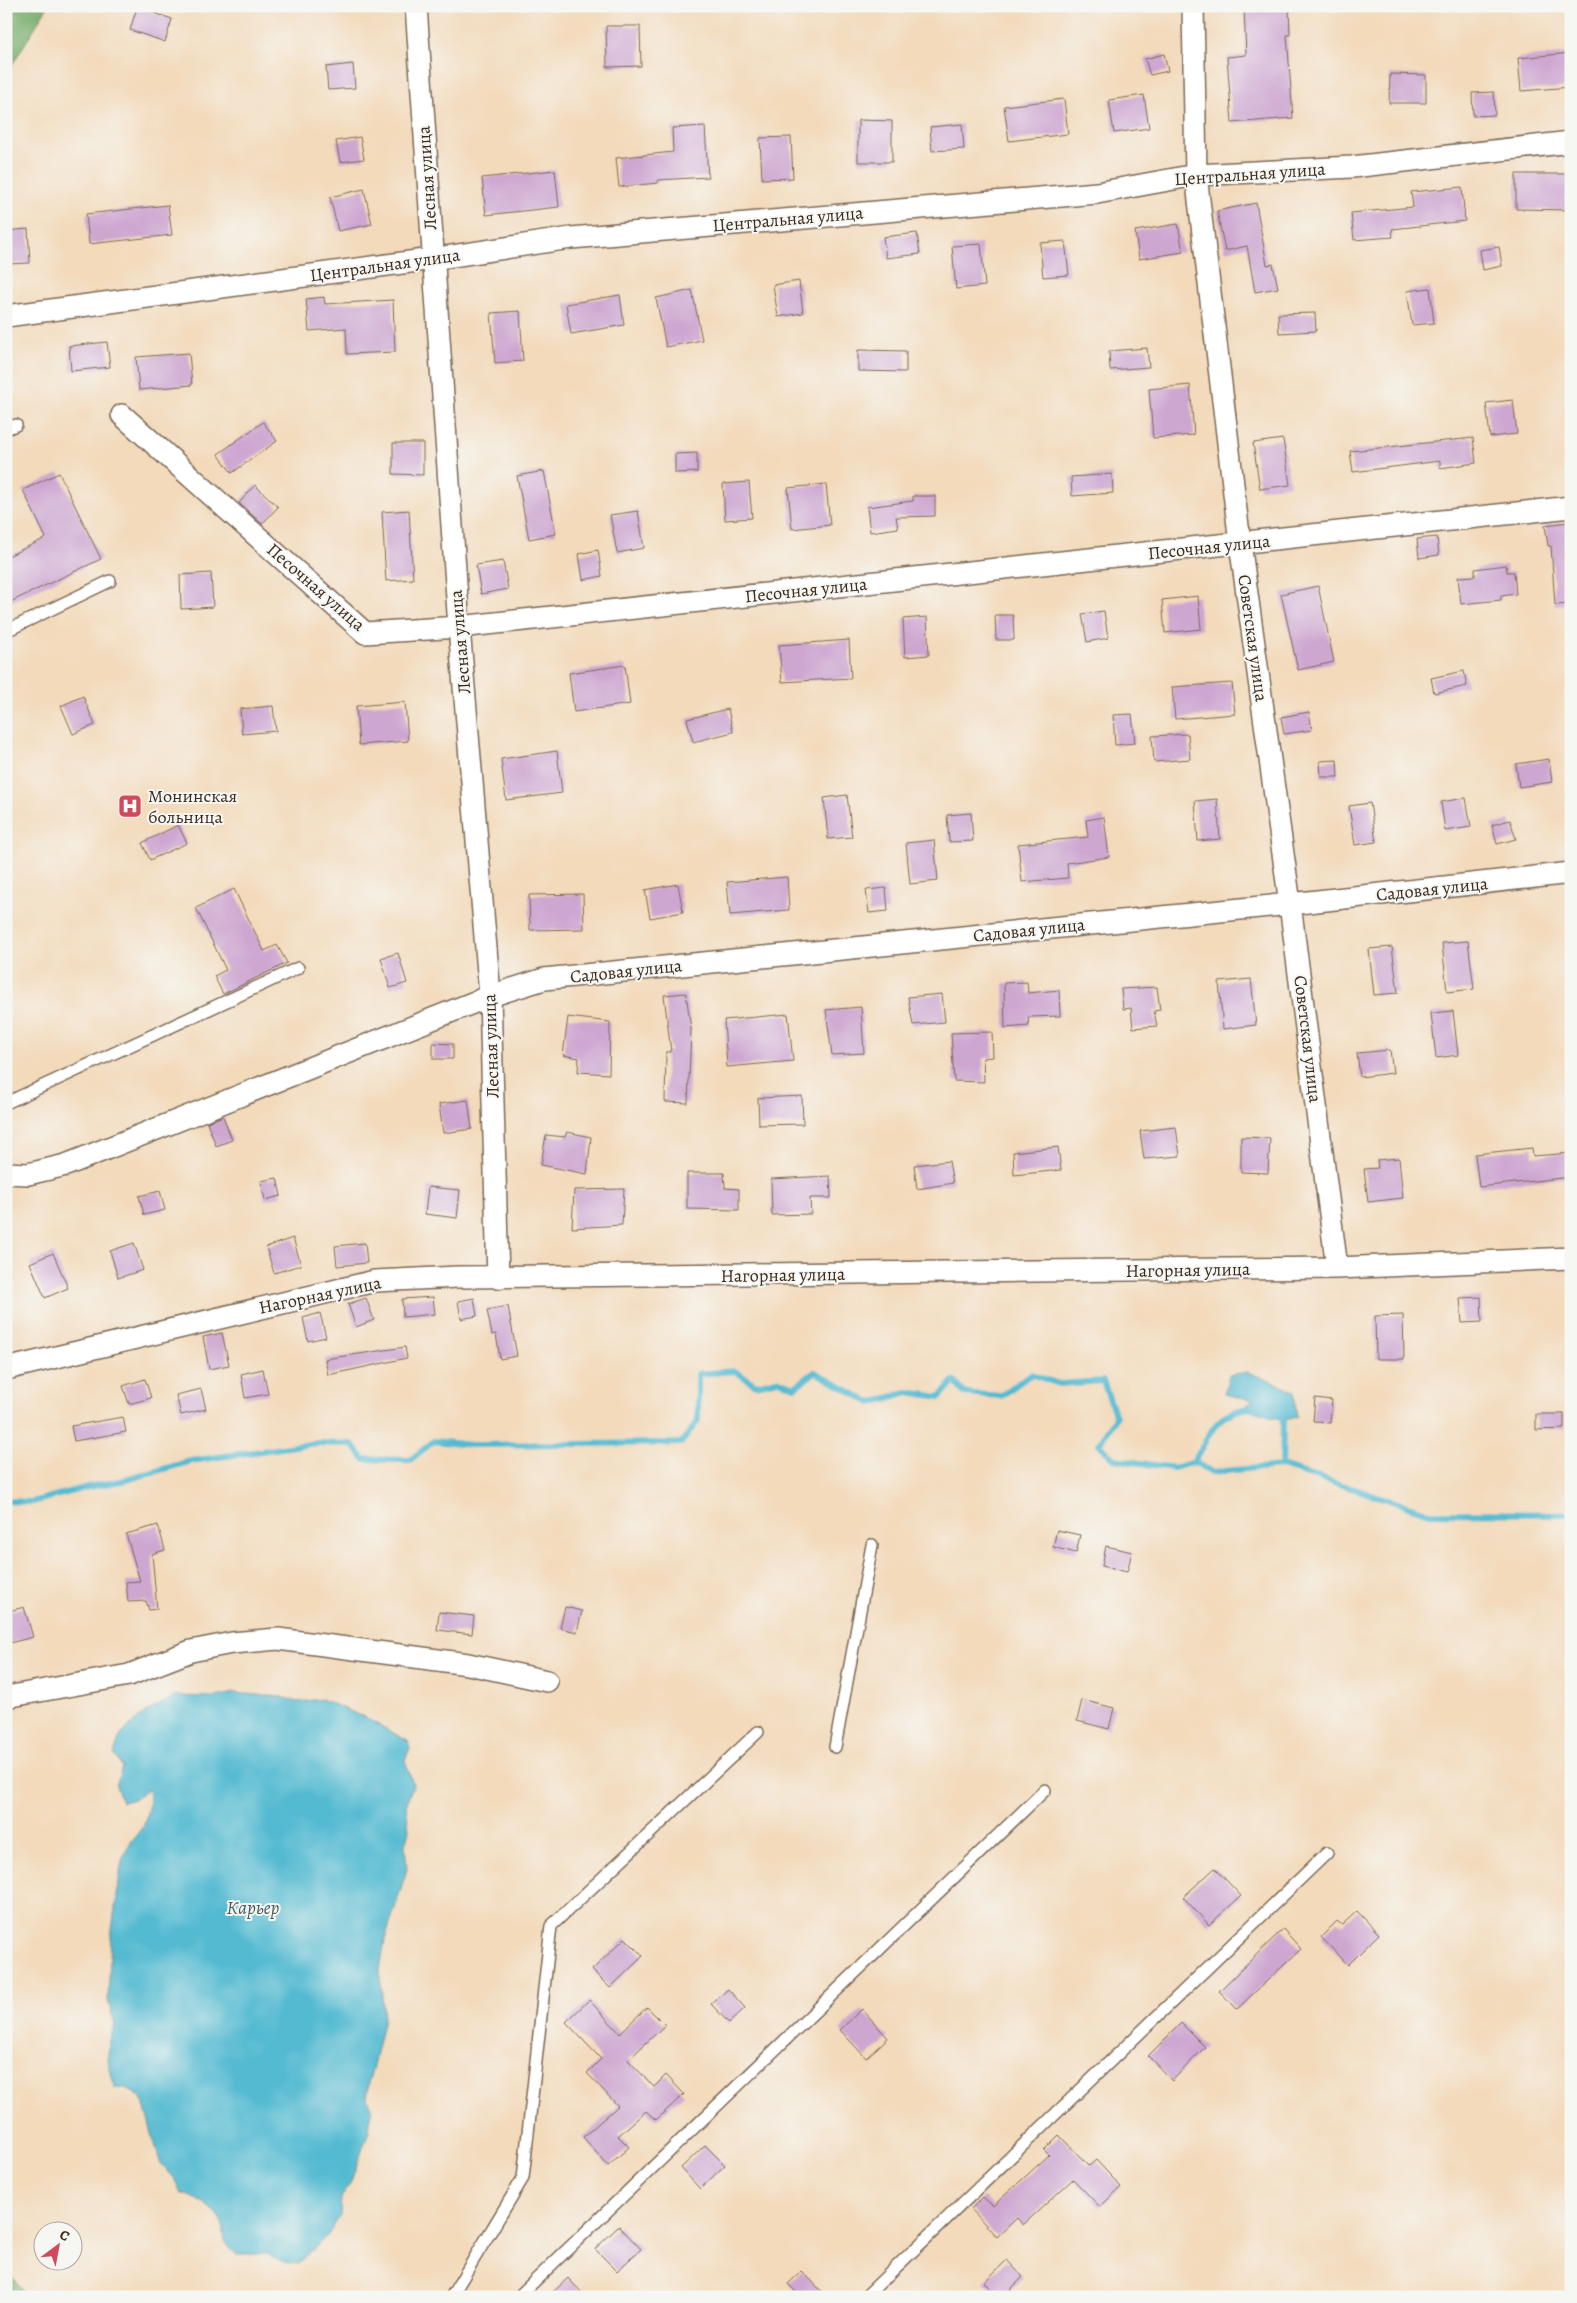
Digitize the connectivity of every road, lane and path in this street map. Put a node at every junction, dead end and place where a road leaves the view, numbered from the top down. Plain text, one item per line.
1 (416, 6) edge
2 (1193, 6) edge
3 (1571, 142) edge
4 (1196, 175) junction
5 (432, 259) junction
6 (6, 316) edge
7 (122, 415) dead end
8 (1571, 507) edge
9 (1240, 543) junction
10 (110, 581) dead end
11 (458, 627) junction
12 (6, 631) edge
13 (1571, 873) edge
14 (1290, 904) junction
15 (298, 968) dead end
16 (490, 996) junction
17 (6, 1103) edge
18 (6, 1173) edge
19 (1571, 1258) edge
20 (1337, 1268) junction
21 (498, 1278) junction
22 (6, 1369) edge
23 (872, 1545) dead end
24 (547, 1681) dead end
25 (6, 1697) edge
26 (758, 1732) dead end
27 (834, 1746) dead end
28 (1045, 1790) dead end
29 (1327, 1853) dead end
30 (451, 2297) edge
31 (518, 2297) edge
32 (865, 2297) edge

1 - 5 street, Лесная улица
2 - 4 street, Советская улица
3 - 4 street, Центральная улица
4 - 5 street, Центральная улица
4 - 9 street, Советская улица
5 - 6 street, Центральная улица
5 - 11 street, Лесная улица
7 - 11 street, Песочная улица
8 - 9 street, Песочная улица
9 - 11 street, Песочная улица
9 - 14 street, Советская улица
10 - 12 lane
11 - 16 street, Лесная улица
13 - 14 street, Садовая улица
14 - 16 street, Садовая улица
14 - 20 street, Советская улица
15 - 17 lane
16 - 18 street, Садовая улица
16 - 21 street, Лесная улица
19 - 20 street, Нагорная улица
20 - 21 street, Нагорная улица
21 - 22 street, Нагорная улица
23 - 27 lane
24 - 25 street
26 - 30 lane
28 - 31 lane
29 - 32 lane

